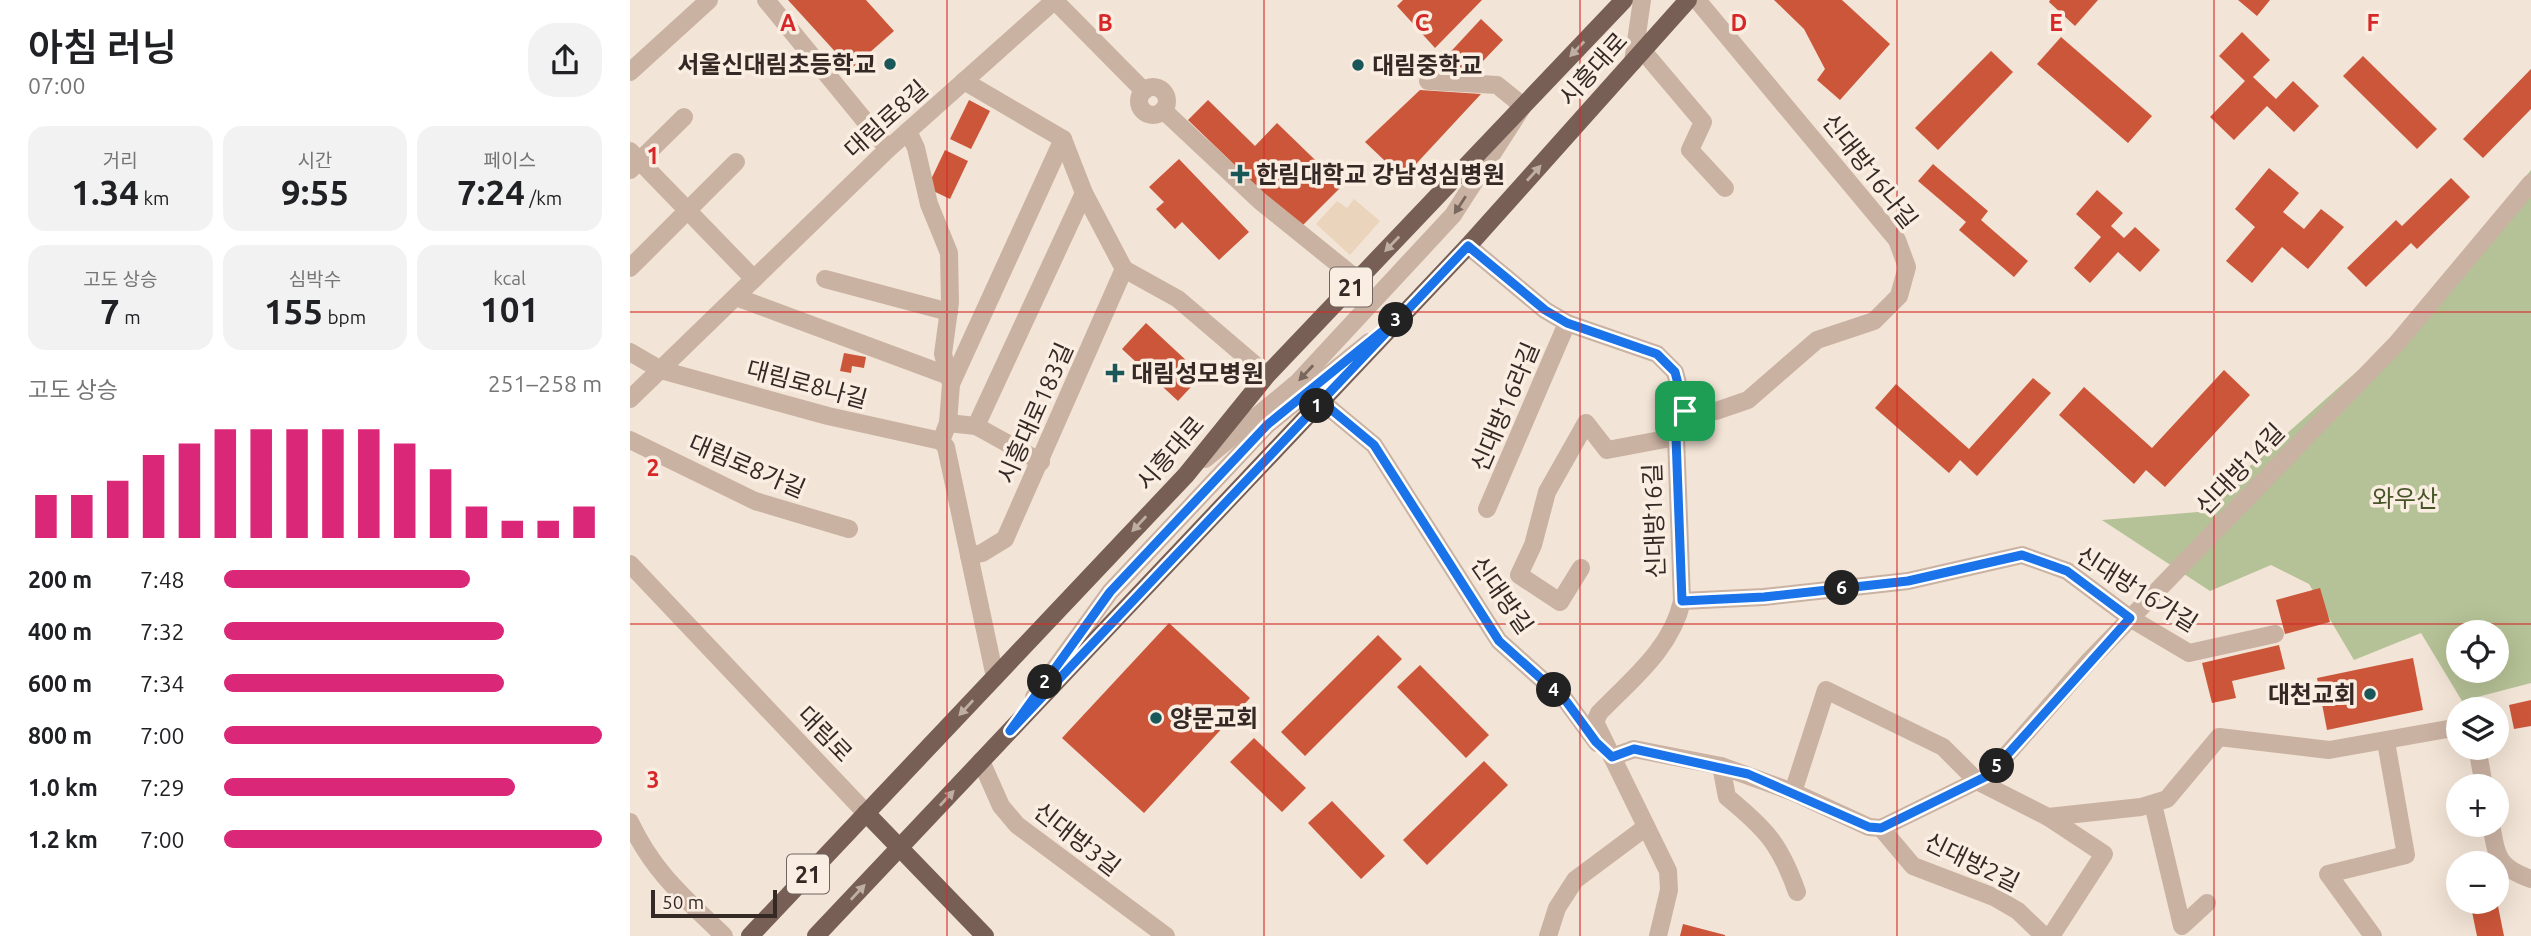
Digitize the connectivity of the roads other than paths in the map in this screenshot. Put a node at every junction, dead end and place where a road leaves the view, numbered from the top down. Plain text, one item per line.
1 (709, 0) edge
2 (766, 0) edge
3 (1055, 0) edge
4 (1624, 0) edge
5 (1642, 0) edge
6 (1688, 0) edge
7 (1697, 0) edge
8 (1638, 57) junction
9 (630, 72) edge
10 (964, 81) junction
11 (1428, 81) dead end
12 (1523, 106) junction
13 (684, 117) dead end
14 (908, 131) junction
15 (1063, 139) junction
16 (888, 149) junction
17 (633, 161) edge
18 (736, 162) dead end
19 (2531, 183) edge
20 (1725, 188) dead end
21 (1084, 193) junction
22 (687, 210) junction
23 (1468, 246) junction
24 (630, 268) edge
25 (1124, 269) junction
26 (754, 279) junction
27 (825, 279) dead end
28 (1358, 280) junction
29 (736, 297) junction
30 (948, 312) junction
31 (1405, 313) junction
32 (1567, 323) junction
33 (630, 352) edge
34 (661, 370) junction
35 (1267, 375) junction
36 (950, 380) junction
37 (630, 399) edge
38 (1321, 401) junction
39 (1685, 411) junction
40 (948, 423) junction
41 (976, 426) junction
42 (1676, 437) junction
43 (630, 440) edge
44 (941, 441) junction
45 (1041, 461) junction
46 (1186, 475) junction
47 (1487, 509) dead end
48 (849, 529) dead end
49 (969, 556) junction
50 (630, 564) edge
51 (1581, 568) dead end
52 (1682, 601) junction
53 (2130, 618) junction
54 (2276, 634) dead end
55 (995, 677) junction
56 (2446, 730) edge
57 (1010, 731) junction
58 (2386, 742) junction
59 (1612, 757) junction
60 (981, 761) junction
61 (1721, 766) junction
62 (1977, 781) junction
63 (1793, 792) junction
64 (2153, 804) junction
65 (866, 813) junction
66 (2048, 817) junction
67 (630, 822) edge
68 (1646, 827) junction
69 (1881, 828) junction
70 (2494, 837) edge
71 (900, 847) junction
72 (2531, 879) edge
73 (1797, 892) dead end
74 (2207, 903) dead end
75 (724, 936) edge
76 (750, 936) edge
77 (816, 936) edge
78 (985, 936) edge
79 (1166, 936) edge
80 (1548, 936) edge
81 (1658, 936) edge
82 (2044, 936) edge
83 (2051, 936) edge
84 (2373, 936) edge

1 - 9 street
2 - 16 street
3 - 10 street, 대림로8길
3 - 28 street
4 -> 12 main road, 시흥대로 / 21
5 - 8 street
6 - 8 main road, 시흥대로
7 - 39 street, 신대방16나길
8 - 20 street
23 -> 8 main road, 시흥대로
10 - 14 street, 대림로8길
10 - 15 street
11 - 12 street
12 -> 28 main road, 시흥대로 / 21
12 -> 46 street
13 - 17 street
14 - 16 street, 대림로8길
14 - 30 street
15 - 21 street
15 - 36 street
16 - 26 street, 대림로8길
17 - 22 street
18 - 22 street
19 - 53 street, 신대방14길
21 - 25 street
21 - 41 street, 시흥대로183길
22 - 24 street
22 - 26 street
23 - 31 main road, 시흥대로
23 - 32 street
25 - 35 street
25 - 45 street, 시흥대로183길
26 - 29 street, 대림로8길
27 - 30 street
28 - 35 main road, 시흥대로 / 21
29 - 34 street, 대림로8길
29 - 36 street
30 - 36 street
31 - 38 main road, 시흥대로
31 - 57 street
32 - 39 street
32 - 47 street, 신대방16라길
33 - 34 street, 대림로8나길
34 - 37 street, 대림로8길
34 - 44 street, 대림로8나길
35 - 46 main road, 시흥대로 / 21
36 - 40 street
38 - 57 main road, 시흥대로
38 - 59 street, 신대방길
39 - 42 street, 신대방16길
40 - 41 street
40 - 44 street
41 - 45 street
42 - 51 street
42 - 52 street, 신대방16길
43 - 48 street, 대림로8가길
44 - 49 street
45 - 49 street, 시흥대로183길
46 -> 55 main road, 시흥대로 / 21
49 - 55 street
50 - 65 street, 대림로
52 - 53 street, 신대방16가길
52 - 59 street, 신대방16길
53 - 54 street, 신대방16가길
53 - 62 street, 신대방14길
55 -> 65 main road, 시흥대로 / 21
56 - 58 street
57 - 60 main road, 시흥대로
58 - 64 street
58 - 84 street
59 - 61 street
59 - 68 street, 신대방길
71 -> 60 main road, 시흥대로
60 - 79 street, 신대방3길
61 - 63 street
61 - 73 street
62 - 63 street
62 - 66 street
62 - 69 street, 신대방14길
63 - 69 street
64 - 66 street
64 - 74 street
65 - 71 main road, 대림로
65 - 76 main road, 시흥대로 / 21
66 - 83 street
67 - 75 street
68 - 80 street
68 - 81 street, 신대방길
69 - 82 street, 신대방2길
70 - 72 street
77 -> 71 main road, 시흥대로
71 - 78 main road, 대림로

